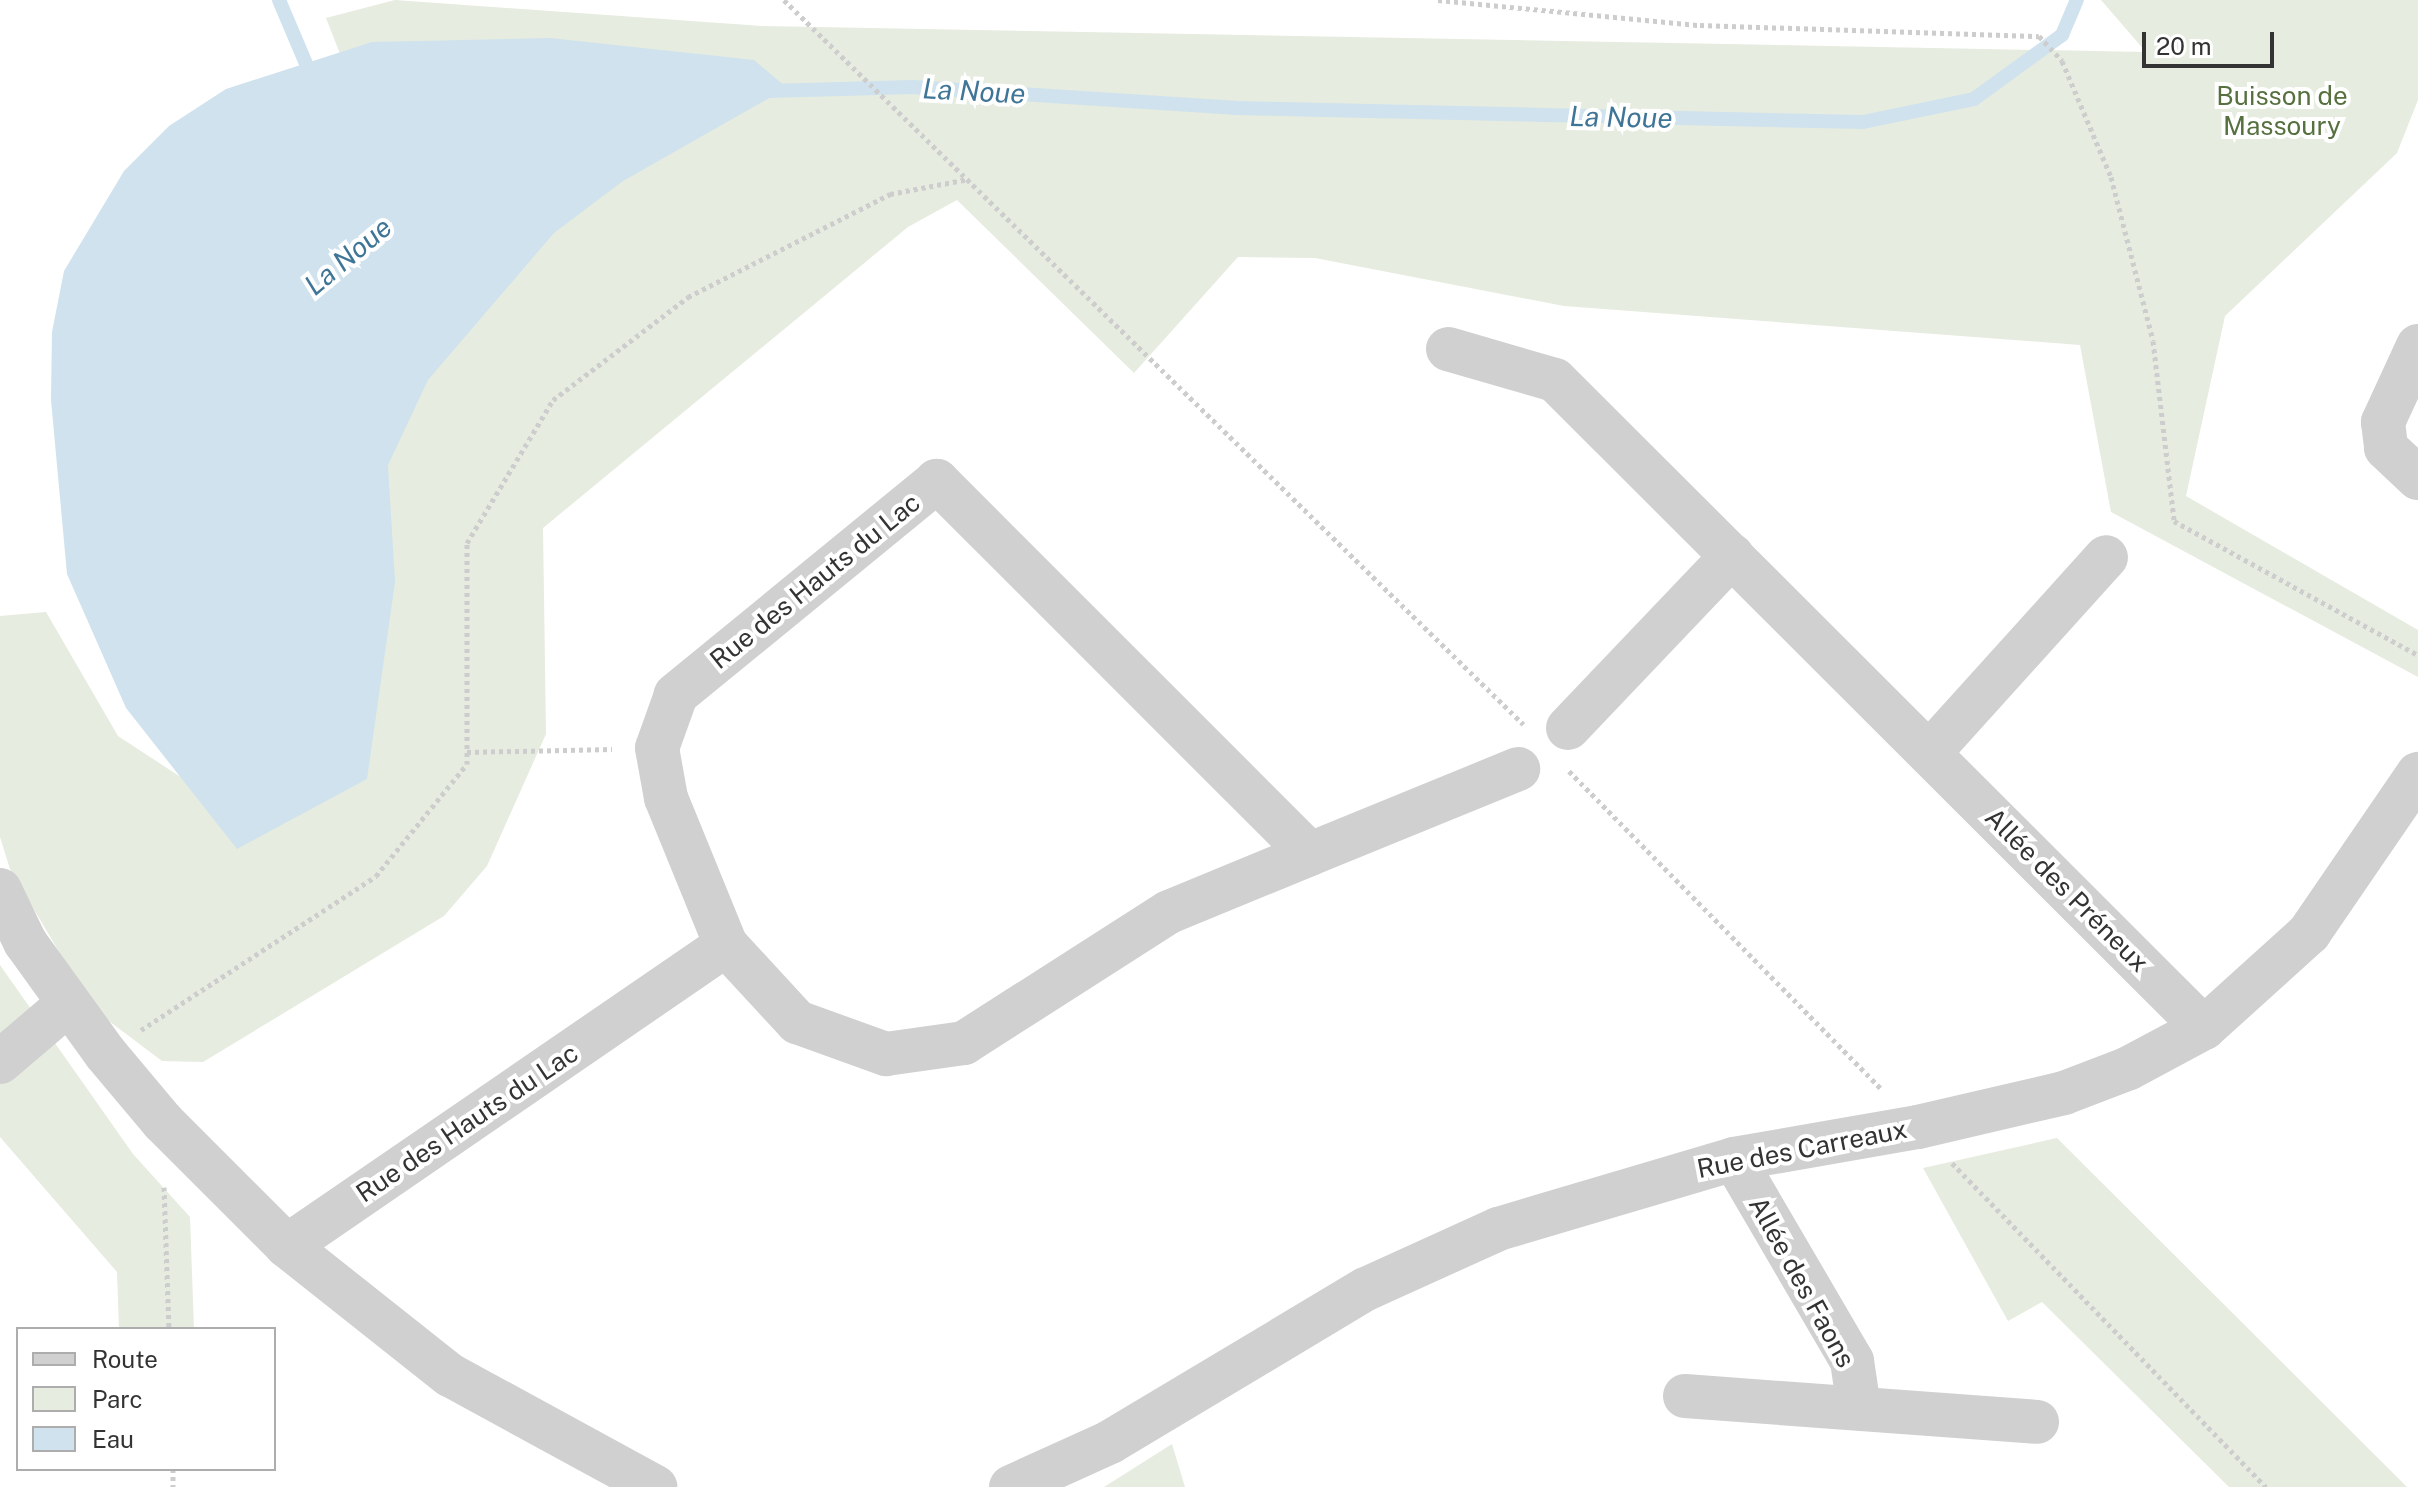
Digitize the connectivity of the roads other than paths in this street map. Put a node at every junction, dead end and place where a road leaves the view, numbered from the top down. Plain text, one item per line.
1 (2418, 346) edge
2 (1448, 349) dead end
3 (2418, 478) edge
4 (1732, 556) junction
5 (2106, 557) dead end
6 (1931, 751) junction
7 (2413, 798) edge
8 (1310, 854) junction
9 (0, 890) edge
10 (726, 945) junction
11 (68, 1004) junction
12 (2204, 1028) junction
13 (0, 1062) edge
14 (1734, 1159) junction
15 (287, 1246) junction
16 (1685, 1396) dead end
17 (1859, 1408) junction
18 (2037, 1422) dead end
19 (1110, 1442) junction
20 (655, 1487) edge
21 (1011, 1487) edge
22 (1055, 1487) edge

1 - 3 street
2 - 4 street, Allée des Préneux
4 - 6 street, Allée des Préneux
4 - 8 street, Rue des Hauts du Lac
5 - 6 street
6 - 12 street, Allée des Préneux
7 - 12 street, Rue des Carreaux
8 - 10 street, Rue des Hauts du Lac
8 - 10 street, Rue des Hauts du Lac
9 - 11 street
10 - 15 street, Rue des Hauts du Lac
11 - 13 street
11 - 15 street
12 - 14 street, Rue des Carreaux
14 - 17 street, Allée des Faons
14 - 19 street, Rue des Carreaux
15 - 20 street
16 - 17 street, Allée des Faons
17 - 18 street, Allée des Faons
19 - 21 street, Rue des Carreaux
19 - 22 street, Rue des Carreaux

